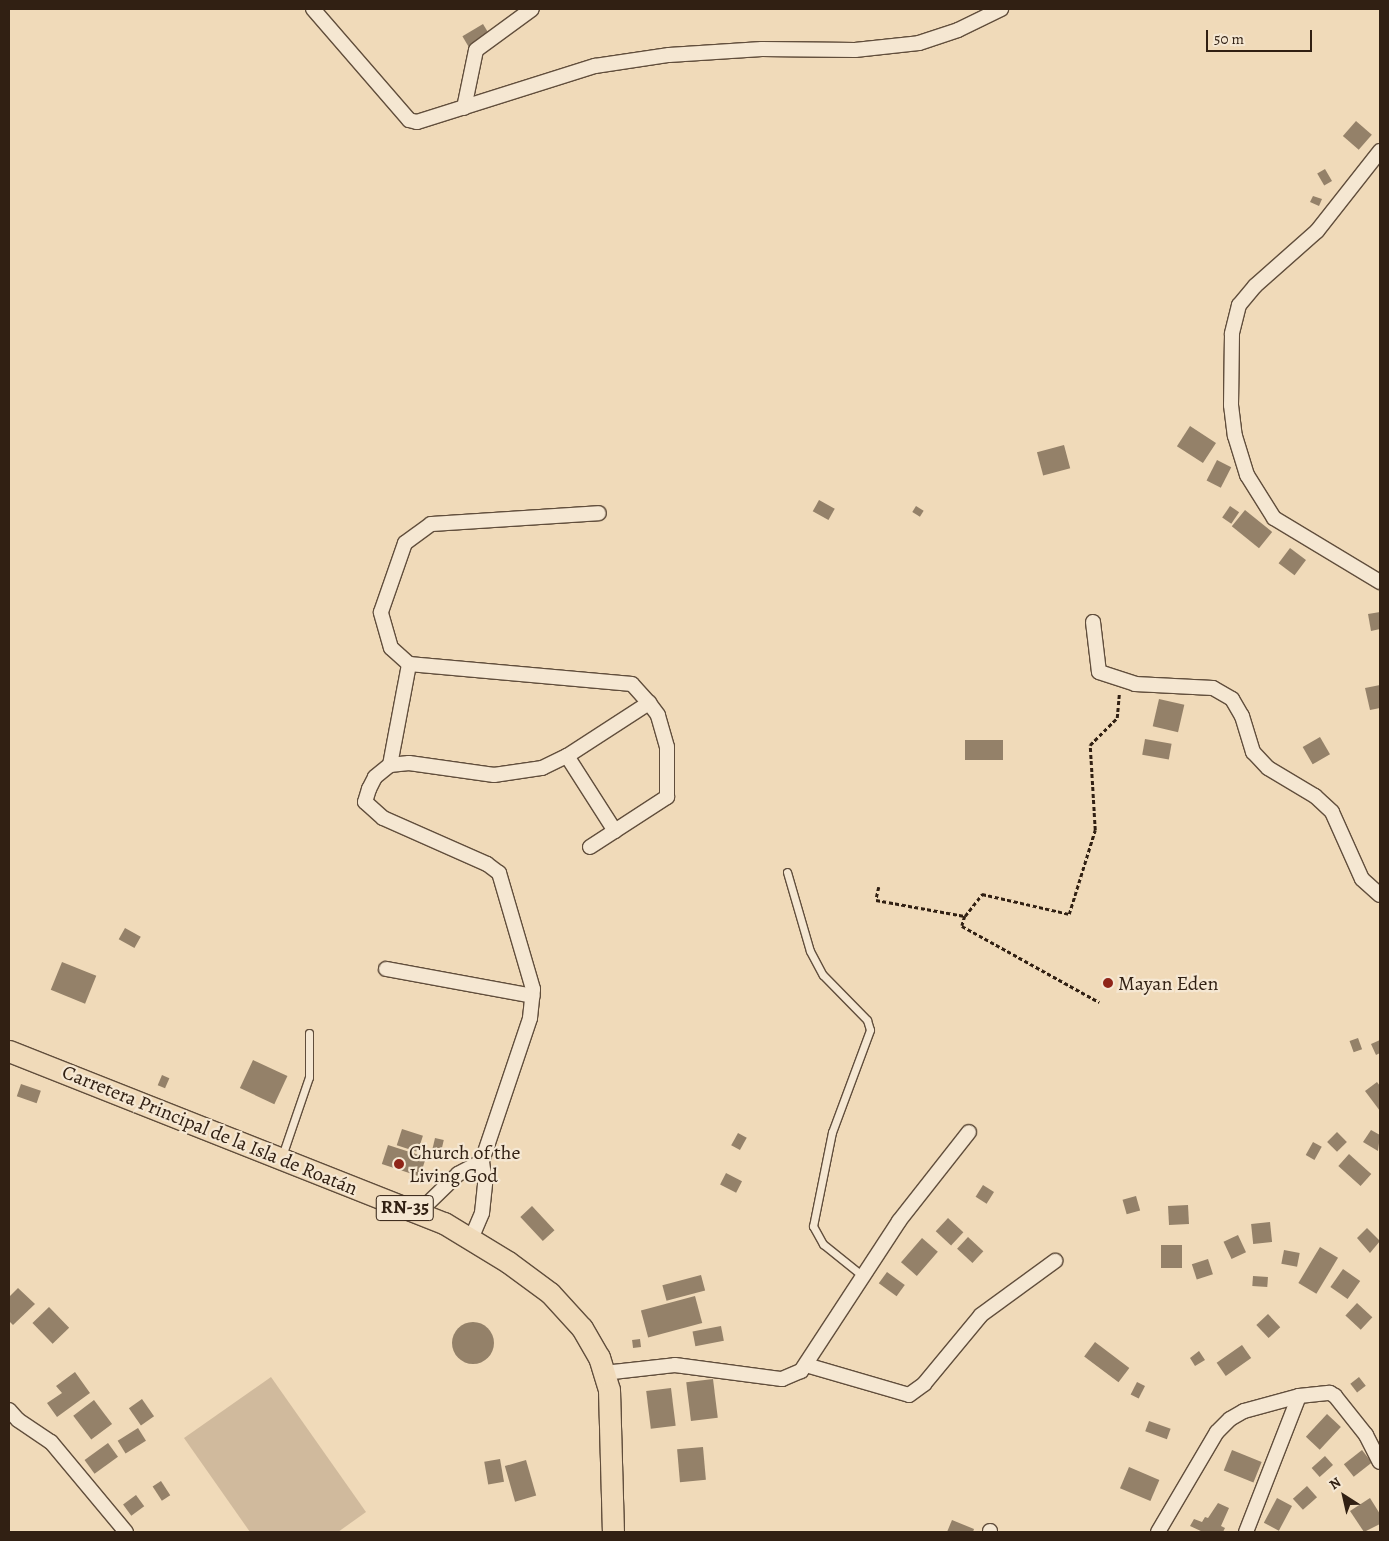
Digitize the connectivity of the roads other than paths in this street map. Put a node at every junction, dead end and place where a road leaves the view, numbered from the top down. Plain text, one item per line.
1 (313, 9) edge
2 (532, 9) edge
3 (1001, 9) edge
4 (464, 108) junction
5 (1380, 151) edge
6 (599, 513) dead end
7 (1380, 582) edge
8 (1093, 622) dead end
9 (408, 664) junction
10 (649, 703) junction
11 (567, 756) junction
12 (390, 765) junction
13 (616, 831) junction
14 (590, 847) dead end
15 (787, 872) dead end
16 (1380, 895) edge
17 (386, 969) dead end
18 (533, 996) junction
19 (309, 1033) dead end
20 (9, 1051) edge
21 (969, 1132) dead end
22 (281, 1158) junction
23 (482, 1160) junction
24 (418, 1213) junction
25 (471, 1240) junction
26 (1055, 1261) dead end
27 (864, 1277) junction
28 (806, 1364) junction
29 (604, 1373) junction
30 (1299, 1396) junction
31 (12, 1417) edge
32 (1380, 1462) edge
33 (126, 1532) edge
34 (613, 1532) edge
35 (1158, 1532) edge
36 (1246, 1532) edge

1 - 4 street
2 - 4 street
3 - 4 street
5 - 7 street
6 - 9 street
8 - 16 street
9 - 10 street
9 - 12 street
10 - 11 street
10 - 13 street
11 - 12 street
11 - 13 street
12 - 18 street
13 - 14 street
15 - 27 lane
17 - 18 street
18 - 23 street
19 - 22 lane
20 - 22 main road, Carretera Principal de la Isla de Roatán / RN-35
21 - 27 street
22 - 24 main road, Carretera Principal de la Isla de Roatán / RN-35
23 - 24 street
23 - 25 street
24 - 25 main road, Carretera Principal de la Isla de Roatán / RN-35
25 - 29 main road, Carretera Principal de la Isla de Roatán / RN-35
26 - 28 street
27 - 28 street
28 - 29 street
29 - 34 main road, Carretera Principal de la Isla de Roatán / RN-35
30 - 32 street
30 - 35 street
30 - 36 street
31 - 33 street

